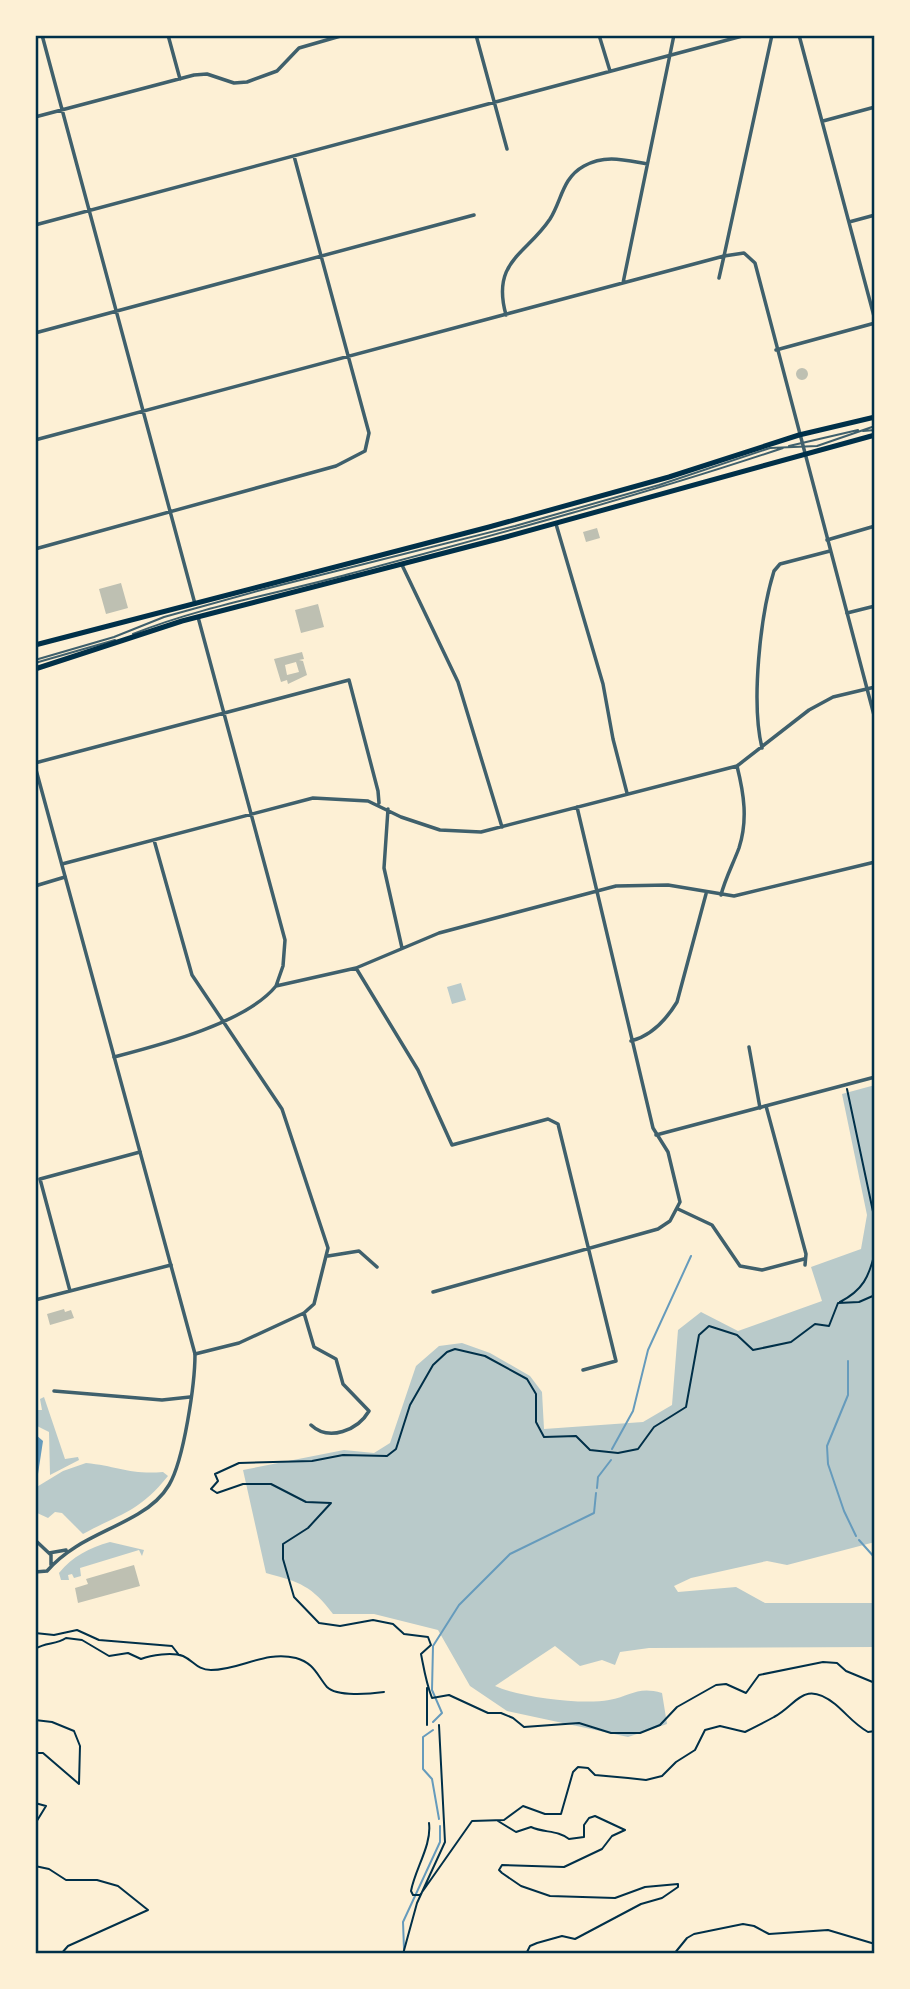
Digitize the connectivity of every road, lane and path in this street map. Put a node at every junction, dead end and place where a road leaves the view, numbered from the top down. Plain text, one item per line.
1 (42, 35) edge
2 (168, 35) edge
3 (311, 35) edge
4 (344, 35) edge
5 (476, 35) edge
6 (599, 35) edge
7 (674, 35) edge
8 (746, 35) edge
9 (772, 35) edge
10 (799, 35) edge
11 (313, 43) junction
12 (670, 55) junction
13 (610, 71) junction
14 (180, 79) junction
15 (495, 102) junction
16 (875, 107) edge
17 (63, 110) junction
18 (35, 117) edge
19 (822, 121) junction
20 (507, 149) dead end
21 (293, 156) junction
22 (647, 164) junction
23 (90, 210) junction
24 (474, 215) dead end
25 (875, 215) edge
26 (849, 222) junction
27 (35, 225) edge
28 (320, 256) junction
29 (724, 256) junction
30 (719, 278) dead end
31 (623, 283) junction
32 (117, 311) junction
33 (506, 315) junction
34 (875, 321) edge
35 (35, 333) edge
36 (776, 349) junction
37 (347, 356) junction
38 (144, 411) junction
39 (875, 417) edge
40 (875, 426) edge
41 (861, 430) junction
42 (875, 433) edge
43 (799, 435) junction
44 (35, 440) edge
45 (801, 442) junction
46 (786, 447) junction
47 (802, 448) junction
48 (804, 455) junction
49 (170, 510) junction
50 (556, 522) junction
51 (875, 526) edge
52 (827, 540) junction
53 (35, 549) edge
54 (830, 551) junction
55 (402, 565) junction
56 (195, 604) junction
57 (875, 606) edge
58 (847, 613) junction
59 (198, 617) junction
60 (35, 645) edge
61 (35, 662) edge
62 (35, 669) edge
63 (875, 687) edge
64 (867, 689) junction
65 (224, 712) junction
66 (875, 719) edge
67 (762, 748) junction
68 (35, 764) edge
69 (737, 766) junction
70 (628, 794) junction
71 (379, 803) junction
72 (577, 807) junction
73 (388, 809) junction
74 (252, 813) junction
75 (502, 827) junction
76 (154, 839) junction
77 (875, 862) edge
78 (62, 864) junction
79 (65, 877) junction
80 (35, 886) edge
81 (596, 891) junction
82 (706, 894) junction
83 (721, 895) junction
84 (402, 948) junction
85 (356, 968) junction
86 (276, 986) junction
87 (223, 1021) junction
88 (631, 1041) junction
89 (749, 1047) dead end
90 (114, 1057) junction
91 (875, 1077) edge
92 (846, 1085) junction
93 (766, 1106) junction
94 (760, 1108) junction
95 (656, 1135) junction
96 (140, 1152) junction
97 (678, 1209) junction
98 (875, 1241) edge
99 (587, 1248) junction
100 (875, 1252) edge
101 (328, 1256) junction
102 (171, 1265) junction
103 (377, 1267) dead end
104 (70, 1292) junction
105 (433, 1292) dead end
106 (875, 1295) edge
107 (35, 1300) edge
108 (838, 1303) junction
109 (304, 1313) junction
110 (195, 1353) junction
111 (583, 1370) dead end
112 (54, 1391) dead end
113 (191, 1397) junction
114 (311, 1425) dead end
115 (211, 1473) dead end
116 (215, 1474) junction
117 (35, 1540) edge
118 (36, 1550) edge
119 (68, 1550) junction
120 (46, 1551) junction
121 (51, 1566) junction
122 (35, 1572) edge
123 (35, 1633) edge
124 (35, 1648) edge
125 (179, 1656) junction
126 (875, 1683) edge
127 (428, 1687) junction
128 (384, 1692) dead end
129 (35, 1720) edge
130 (427, 1725) dead end
131 (439, 1725) dead end
132 (875, 1731) edge
133 (35, 1753) edge
134 (35, 1803) edge
135 (497, 1820) junction
136 (429, 1823) dead end
137 (35, 1824) edge
138 (35, 1866) edge
139 (417, 1895) junction
140 (875, 1944) edge
141 (61, 1954) edge
142 (403, 1954) edge
143 (526, 1954) edge
144 (674, 1954) edge

1 - 17 street
2 - 14 street
3 - 11 street
4 - 11 street
5 - 15 street
6 - 13 street
7 - 12 street
8 - 12 street
9 - 29 street
10 - 19 street
11 - 14 street
12 - 13 street
12 - 22 street
13 - 15 street
14 - 17 street
15 - 20 street
15 - 21 street
16 - 19 street
17 - 18 street
17 - 23 street
19 - 26 street
21 - 23 street
21 - 28 street
22 - 31 street
22 - 33 street
23 - 27 street
23 - 32 street
24 - 28 street
25 - 26 street
26 - 34 street
28 - 32 street
28 - 37 street
29 - 30 street
29 - 31 street
29 - 36 street
31 - 33 street
32 - 35 street
32 - 38 street
33 - 37 street
34 - 36 street
36 - 43 street
37 - 38 street
37 - 49 street
38 - 44 street
38 - 49 street
39 - 43 main road
40 - 41 lane
41 - 42 lane
41 - 45 lane
41 - 47 lane
42 - 48 main road
43 - 45 street
43 - 56 main road
45 - 46 lane
45 - 47 street
46 - 47 lane
46 - 61 lane
47 - 48 street
48 - 50 main road
48 - 52 street
49 - 53 street
49 - 56 street
50 - 55 main road
50 - 70 street
51 - 52 street
52 - 54 street
54 - 58 street
54 - 67 street
55 - 59 main road
55 - 75 street
56 - 60 main road
57 - 58 street
58 - 64 street
59 - 62 main road
59 - 65 street
63 - 64 street
64 - 66 street
64 - 67 street
65 - 68 street
65 - 71 street
65 - 74 street
67 - 69 street
68 - 78 street
69 - 70 street
69 - 83 street
70 - 72 street
71 - 73 street
71 - 74 street
72 - 75 street
72 - 81 street
73 - 75 street
73 - 84 street
74 - 76 street
74 - 86 street
76 - 78 street
76 - 87 street
77 - 83 street
78 - 79 street
79 - 80 street
79 - 90 street
81 - 82 street
81 - 84 street
81 - 88 street
82 - 83 street
82 - 88 street
84 - 85 street
85 - 86 street
85 - 99 street
86 - 87 street
87 - 90 street
87 - 101 street
88 - 95 street
89 - 94 street
90 - 96 street
91 - 92 street
92 - 93 street
92 - 98 path
93 - 94 street
93 - 97 street
94 - 95 street
95 - 97 street
96 - 102 street
96 - 104 street
97 - 99 street
99 - 105 street
99 - 111 street
100 - 108 path
101 - 103 street
101 - 109 street
102 - 104 street
102 - 110 street
104 - 107 street
106 - 108 path
108 - 116 path
109 - 110 street
109 - 114 street
110 - 113 street
112 - 113 street
113 - 119 street
115 - 116 path
116 - 127 path
117 - 120 street
118 - 120 street
119 - 120 street
119 - 121 street
120 - 121 street
121 - 122 street
123 - 125 path
124 - 125 path
125 - 128 path
126 - 127 path
127 - 130 path
129 - 133 path
131 - 139 path
132 - 135 path
134 - 137 path
135 - 139 path
135 - 143 path
136 - 139 path
138 - 141 path
139 - 142 path
140 - 144 path

